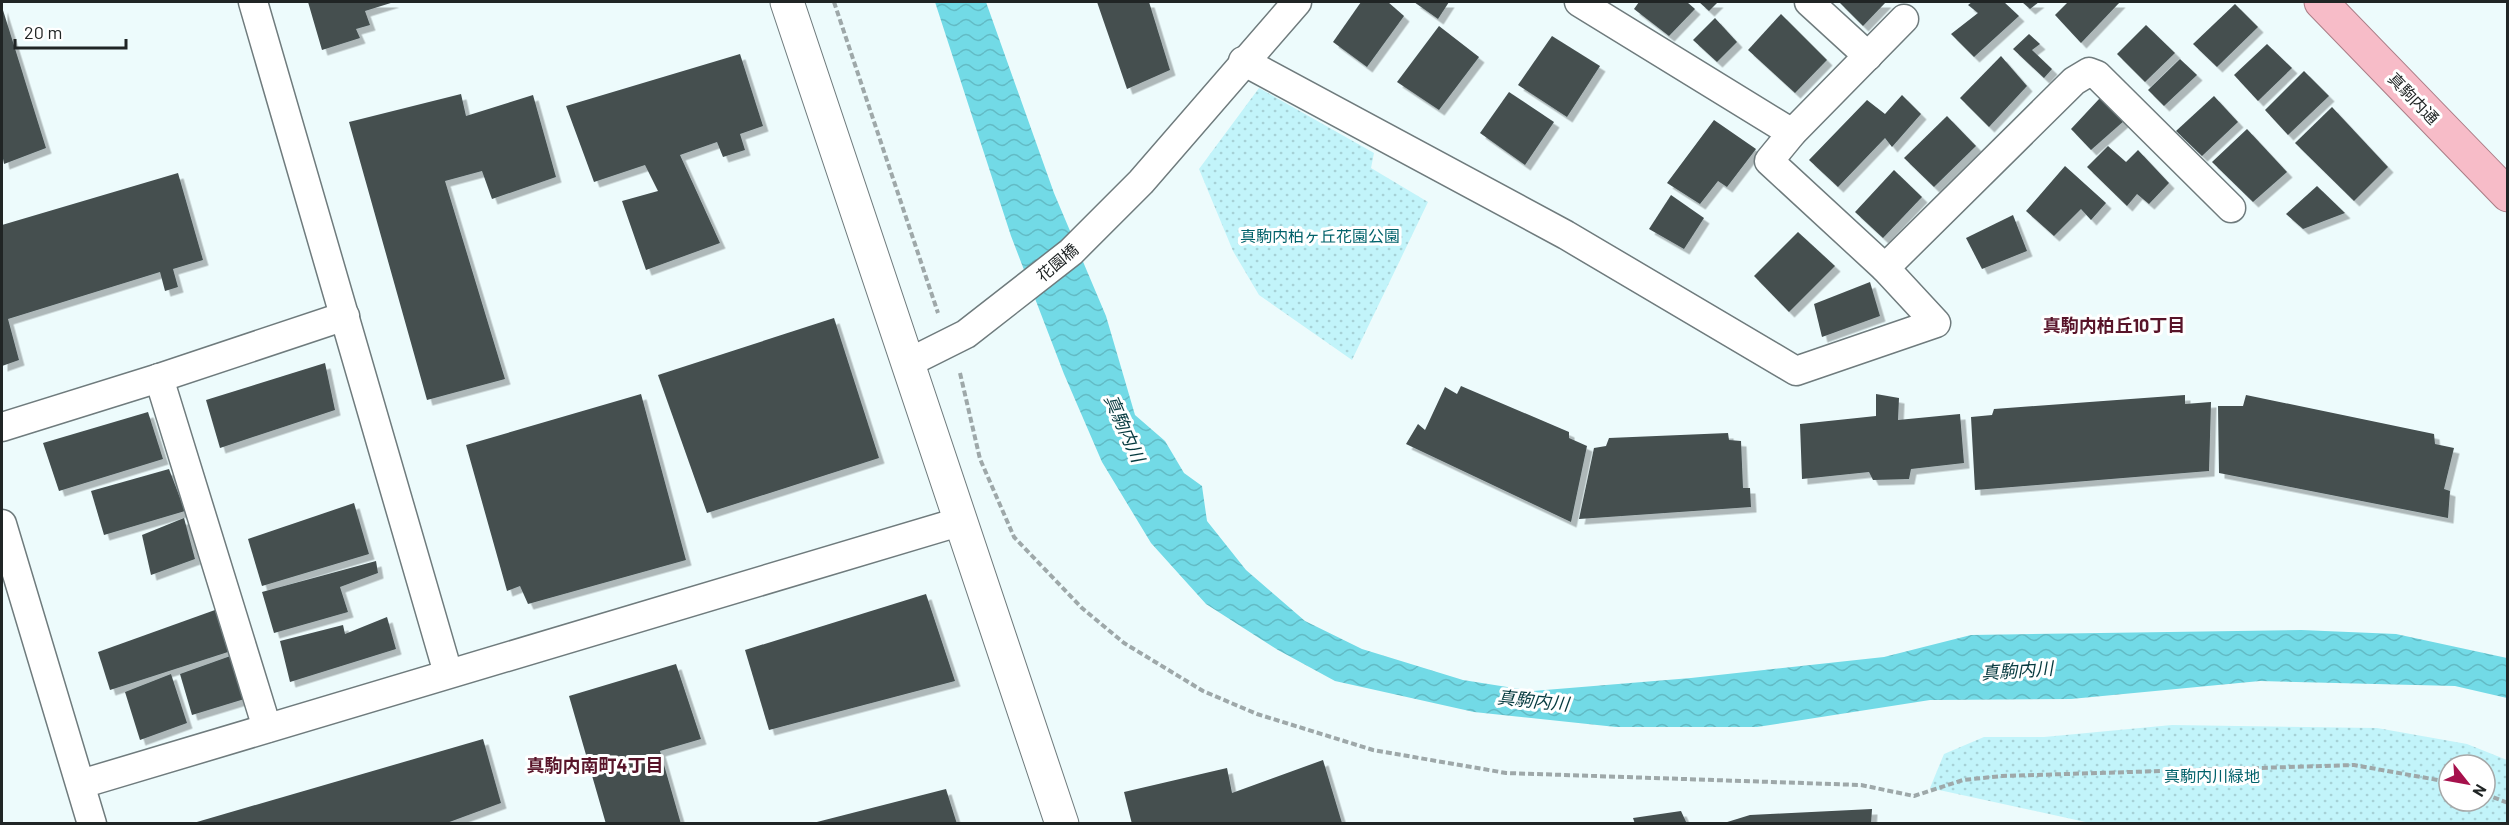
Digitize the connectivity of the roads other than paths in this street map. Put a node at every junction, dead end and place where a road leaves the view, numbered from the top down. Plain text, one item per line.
1 (253, 2) edge
2 (787, 2) edge
3 (1297, 2) edge
4 (1579, 2) edge
5 (1809, 2) edge
6 (2321, 2) edge
7 (1904, 19) dead end
8 (1868, 56) junction
9 (1243, 61) junction
10 (1792, 133) junction
11 (2508, 195) edge
12 (2231, 208) dead end
13 (1885, 268) junction
14 (345, 316) junction
15 (908, 363) junction
16 (159, 378) junction
17 (2, 427) edge
18 (962, 520) junction
19 (2, 524) edge
20 (448, 673) junction
21 (267, 729) junction
22 (81, 784) junction
23 (92, 824) edge
24 (1062, 824) edge

1 - 14 street
2 - 15 street
3 - 9 street, 花園橋
4 - 10 street
5 - 8 street
6 - 11 highway, 真駒内通
7 - 8 street
8 - 10 street
9 - 13 street
9 - 15 street, 花園橋
10 - 13 street
12 - 13 street
14 - 16 street
14 - 20 street
15 - 18 street
16 - 17 street
16 - 21 street
18 - 20 street
18 - 24 street
19 - 22 street
20 - 21 street
21 - 22 street
22 - 23 street

